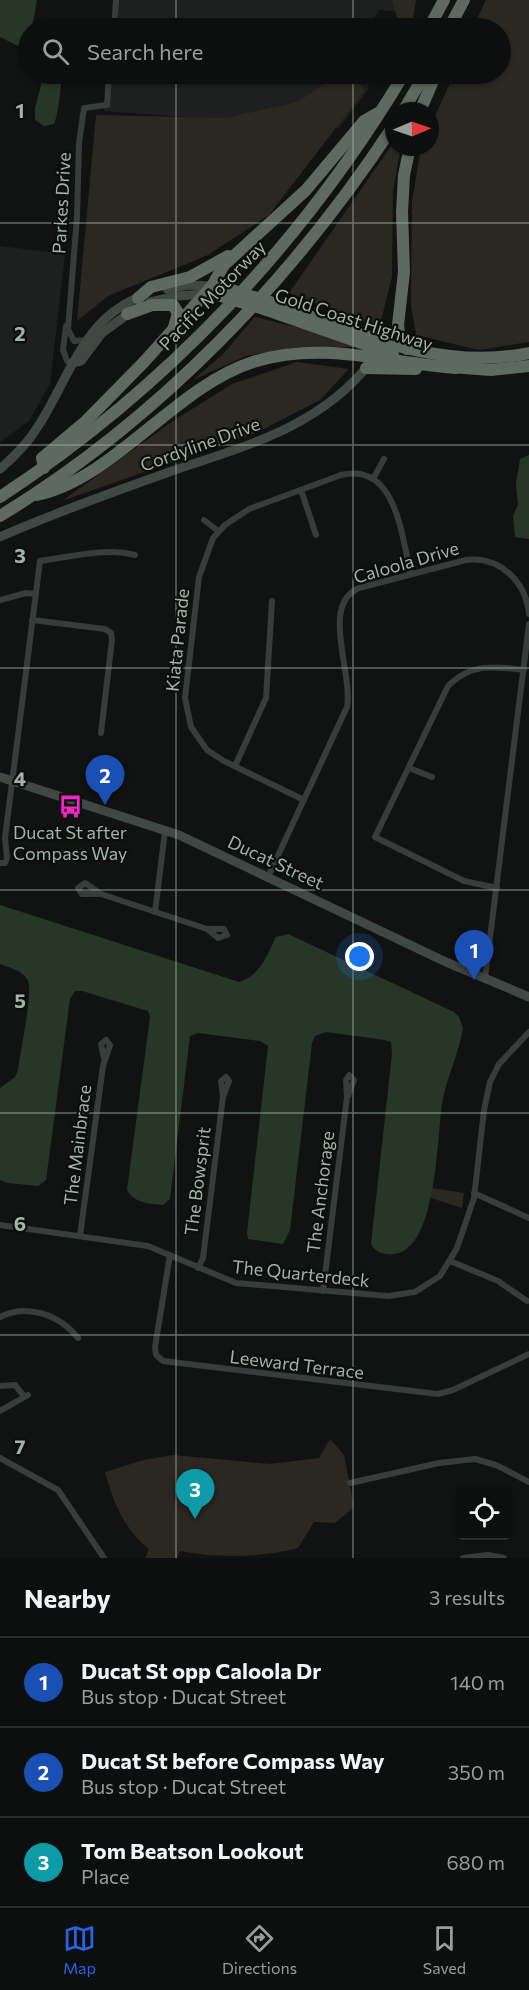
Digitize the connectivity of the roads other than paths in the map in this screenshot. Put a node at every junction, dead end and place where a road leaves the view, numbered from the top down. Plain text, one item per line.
1 (116, 0) edge
2 (444, 0) edge
3 (464, 0) edge
4 (115, 18) edge
5 (434, 18) edge
6 (454, 18) edge
7 (109, 84) edge
8 (398, 84) edge
9 (419, 84) edge
10 (432, 84) edge
11 (408, 102) edge
12 (424, 102) edge
13 (382, 111) junction
14 (385, 137) edge
15 (408, 156) edge
16 (241, 248) junction
17 (403, 288) junction
18 (215, 291) junction
19 (138, 298) junction
20 (69, 304) junction
21 (127, 314) junction
22 (172, 331) junction
23 (86, 340) junction
24 (379, 349) junction
25 (407, 349) junction
26 (529, 353) edge
27 (72, 363) junction
28 (529, 366) edge
29 (366, 368) junction
30 (456, 368) junction
31 (384, 459) dead end
32 (45, 468) junction
33 (0, 470) edge
34 (374, 477) junction
35 (301, 490) junction
36 (30, 496) junction
37 (0, 497) edge
38 (0, 516) edge
39 (204, 520) dead end
40 (218, 531) junction
41 (316, 535) dead end
42 (0, 537) edge
43 (135, 555) dead end
44 (411, 574) junction
45 (36, 594) junction
46 (0, 600) edge
47 (272, 602) dead end
48 (529, 614) edge
49 (33, 620) junction
50 (529, 624) edge
51 (524, 670) junction
52 (101, 733) dead end
53 (235, 766) junction
54 (409, 768) junction
55 (0, 777) edge
56 (432, 777) dead end
57 (11, 781) junction
58 (304, 800) junction
59 (165, 831) junction
60 (5, 838) junction
61 (0, 848) edge
62 (0, 863) edge
63 (268, 876) junction
64 (497, 888) junction
65 (101, 894) dead end
66 (155, 912) junction
67 (207, 929) dead end
68 (485, 978) junction
69 (529, 997) edge
70 (529, 1032) edge
71 (104, 1059) dead end
72 (348, 1096) dead end
73 (223, 1097) dead end
74 (474, 1193) junction
75 (529, 1218) edge
76 (0, 1225) edge
77 (80, 1236) junction
78 (170, 1256) junction
79 (450, 1261) junction
80 (198, 1268) junction
81 (323, 1291) junction
82 (527, 1301) dead end
83 (0, 1317) edge
84 (78, 1338) dead end
85 (529, 1354) edge
86 (0, 1386) edge
87 (0, 1411) edge
88 (0, 1458) edge
89 (529, 1482) edge
90 (350, 1483) dead end
91 (104, 1558) edge
92 (463, 1558) edge
93 (504, 1558) edge

1 - 4 street
2 - 5 highway
3 - 6 highway
7 - 20 street, Parkes Drive
8 - 13 highway, Pacific Motorway
9 - 11 highway
10 - 12 highway
13 - 16 highway
13 - 32 highway, Pacific Motorway
14 - 36 highway, Pacific Motorway
15 - 17 highway
16 - 18 highway
16 - 19 highway
17 - 24 highway
17 - 25 highway
18 - 19 street
18 - 21 street
18 - 22 highway
18 - 24 highway, Gold Coast Highway, bridge
19 - 23 street
20 - 23 street, Parkes Drive
20 - 27 street, Parkes Drive
21 - 22 highway
21 - 27 street
22 - 32 highway
23 - 27 street
24 - 25 highway, Gold Coast Highway
24 - 29 street, Cordyline Drive
24 - 30 highway, Gold Coast Highway
24 - 36 highway
25 - 26 highway, Gold Coast Highway
27 - 33 street
28 - 30 highway, Gold Coast Highway
29 - 30 highway
29 - 42 street, Cordyline Drive
31 - 34 street
32 - 37 highway, Pacific Motorway
34 - 35 street, Kiata Parade
34 - 44 street
35 - 40 street, Kiata Parade
35 - 41 street
36 - 38 highway, Pacific Motorway
39 - 40 street
40 - 53 street, Kiata Parade
43 - 45 street
44 - 48 street, Caloola Drive
44 - 58 street, Caloola Drive
45 - 46 street
45 - 49 street
47 - 53 street
49 - 52 street
49 - 57 street
50 - 51 street
51 - 54 street
51 - 64 street
53 - 58 street, Kiata Parade
54 - 56 street
54 - 64 street
55 - 57 street, Ducat Street
57 - 59 street, Ducat Street
57 - 60 street
58 - 63 street, Caloola Drive
59 - 63 street, Ducat Street
59 - 66 street
60 - 61 street
60 - 62 street
63 - 68 street, Ducat Street
64 - 68 street
65 - 66 street
66 - 67 street
68 - 69 street, Ducat Street
70 - 74 street, The Quarterdeck
71 - 77 street, The Mainbrace
72 - 81 street, The Anchorage
73 - 80 street, The Bowsprit
74 - 75 street
74 - 79 street, The Quarterdeck
76 - 77 street, The Quarterdeck
77 - 78 street, The Quarterdeck
78 - 80 street, The Quarterdeck
78 - 85 street, Leeward Terrace
79 - 81 street, The Quarterdeck
79 - 82 street
80 - 81 street, The Quarterdeck
83 - 84 street
86 - 87 street
88 - 91 street
89 - 90 street
92 - 93 street

